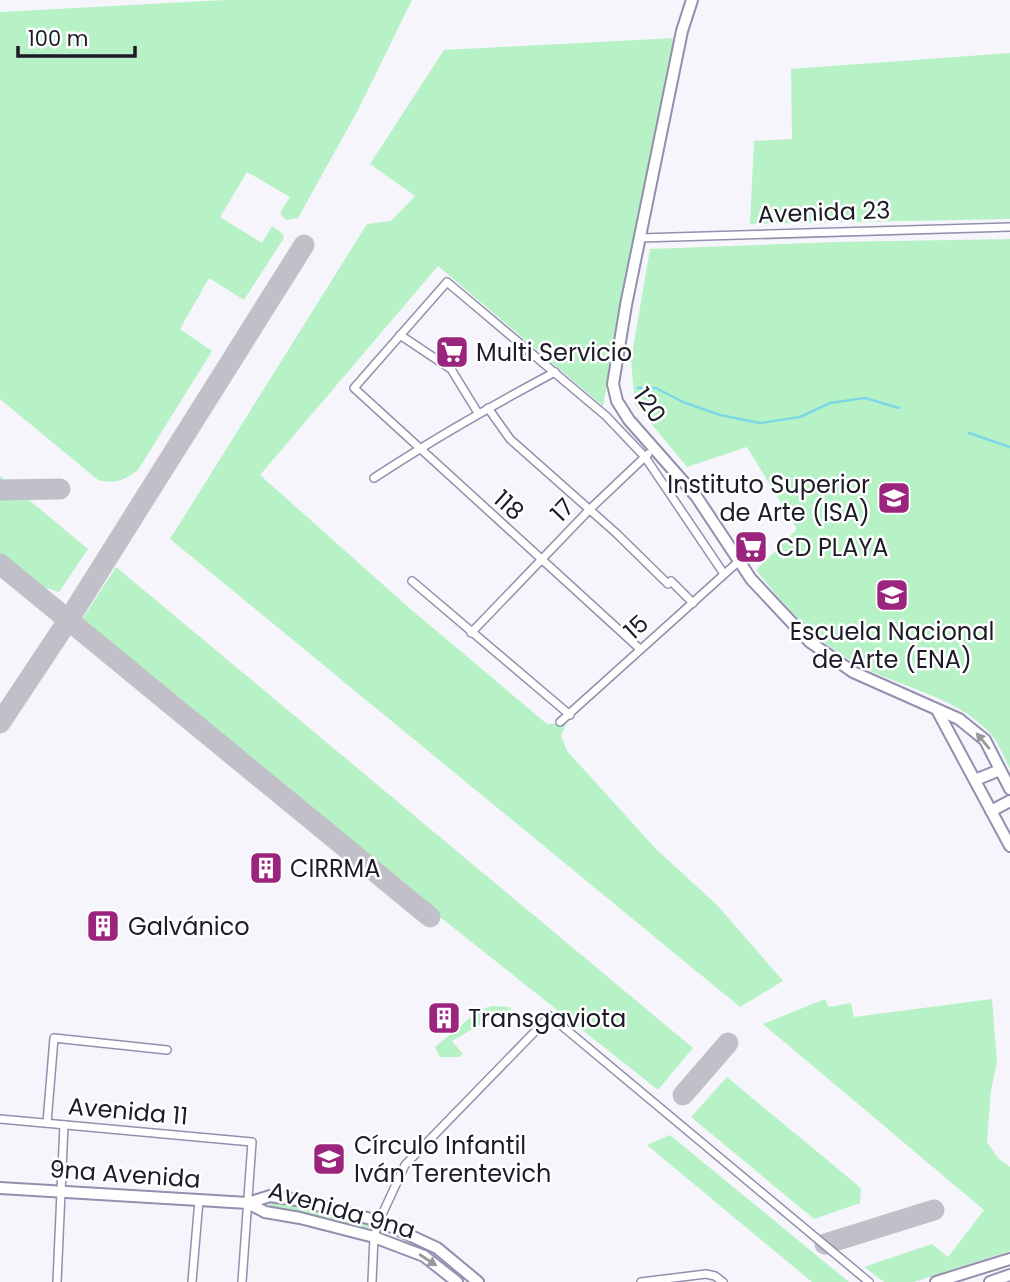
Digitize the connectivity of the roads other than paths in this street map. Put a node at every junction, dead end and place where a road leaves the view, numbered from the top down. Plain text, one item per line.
1 (692, 0) edge
2 (1010, 227) edge
3 (640, 238) junction
4 (400, 335) junction
5 (555, 372) junction
6 (488, 408) junction
7 (478, 413) junction
8 (654, 447) junction
9 (419, 449) junction
10 (645, 457) junction
11 (374, 478) dead end
12 (590, 509) junction
13 (541, 560) junction
14 (739, 561) junction
15 (724, 575) junction
16 (412, 581) dead end
17 (692, 603) junction
18 (471, 633) junction
19 (640, 649) junction
20 (937, 710) junction
21 (570, 715) junction
22 (560, 722) dead end
23 (1000, 770) junction
24 (975, 780) junction
25 (1010, 789) edge
26 (1010, 801) edge
27 (991, 811) junction
28 (1010, 846) edge
29 (167, 1050) dead end
30 (0, 1119) edge
31 (47, 1123) junction
32 (64, 1125) junction
33 (0, 1188) edge
34 (61, 1190) junction
35 (199, 1200) junction
36 (248, 1203) junction
37 (379, 1221) junction
38 (374, 1237) junction
39 (1006, 1259) edge
40 (1010, 1274) edge
41 (57, 1282) edge
42 (192, 1282) edge
43 (242, 1282) edge
44 (372, 1282) edge
45 (457, 1282) edge
46 (478, 1282) edge
47 (641, 1282) edge
48 (723, 1282) edge
49 (869, 1282) edge
50 (936, 1282) edge
51 (990, 1282) edge

1 - 3 main road, 120
2 - 3 street, Avenida 23
3 - 8 main road, 120
4 - 5 street, 120
4 - 7 street
4 - 9 street, 118
5 - 6 street
5 - 10 street, 120
6 - 7 street
6 - 12 street
7 - 9 street
8 - 10 street, 17
8 - 14 main road, 120
9 - 11 street
9 - 13 street, 118
10 - 12 street, 17
10 - 15 street, 120
12 - 13 street, 17
12 - 17 street
13 - 18 street, 17
13 - 19 street, 118
14 - 15 street, 15
14 - 20 main road, 120
15 - 17 street, 15
16 - 18 street
17 - 19 street, 15
18 - 21 street
19 - 21 street, 15
23 -> 20 main road, 120
20 - 24 main road
21 - 22 street, 15
23 - 24 main road
23 - 25 main road, 120
24 - 27 main road
26 - 27 main road
27 - 28 main road
29 - 31 street
30 - 31 street, Avenida 11
31 - 32 street, Avenida 11
32 - 34 street
32 - 36 street, Avenida 11
33 - 34 main road, 9na Avenida
34 - 35 main road, 9na Avenida
34 - 41 street
35 - 36 main road, 9na Avenida
35 - 42 street
36 - 37 main road, Avenida 9na
36 - 38 main road, Avenida 9na
36 - 43 street
37 - 38 street
37 - 46 main road, Avenida 9na
37 - 49 street
38 - 44 street
38 -> 45 main road, Avenida 9na
39 - 40 street
39 - 50 main road
40 - 51 main road
47 - 48 street

